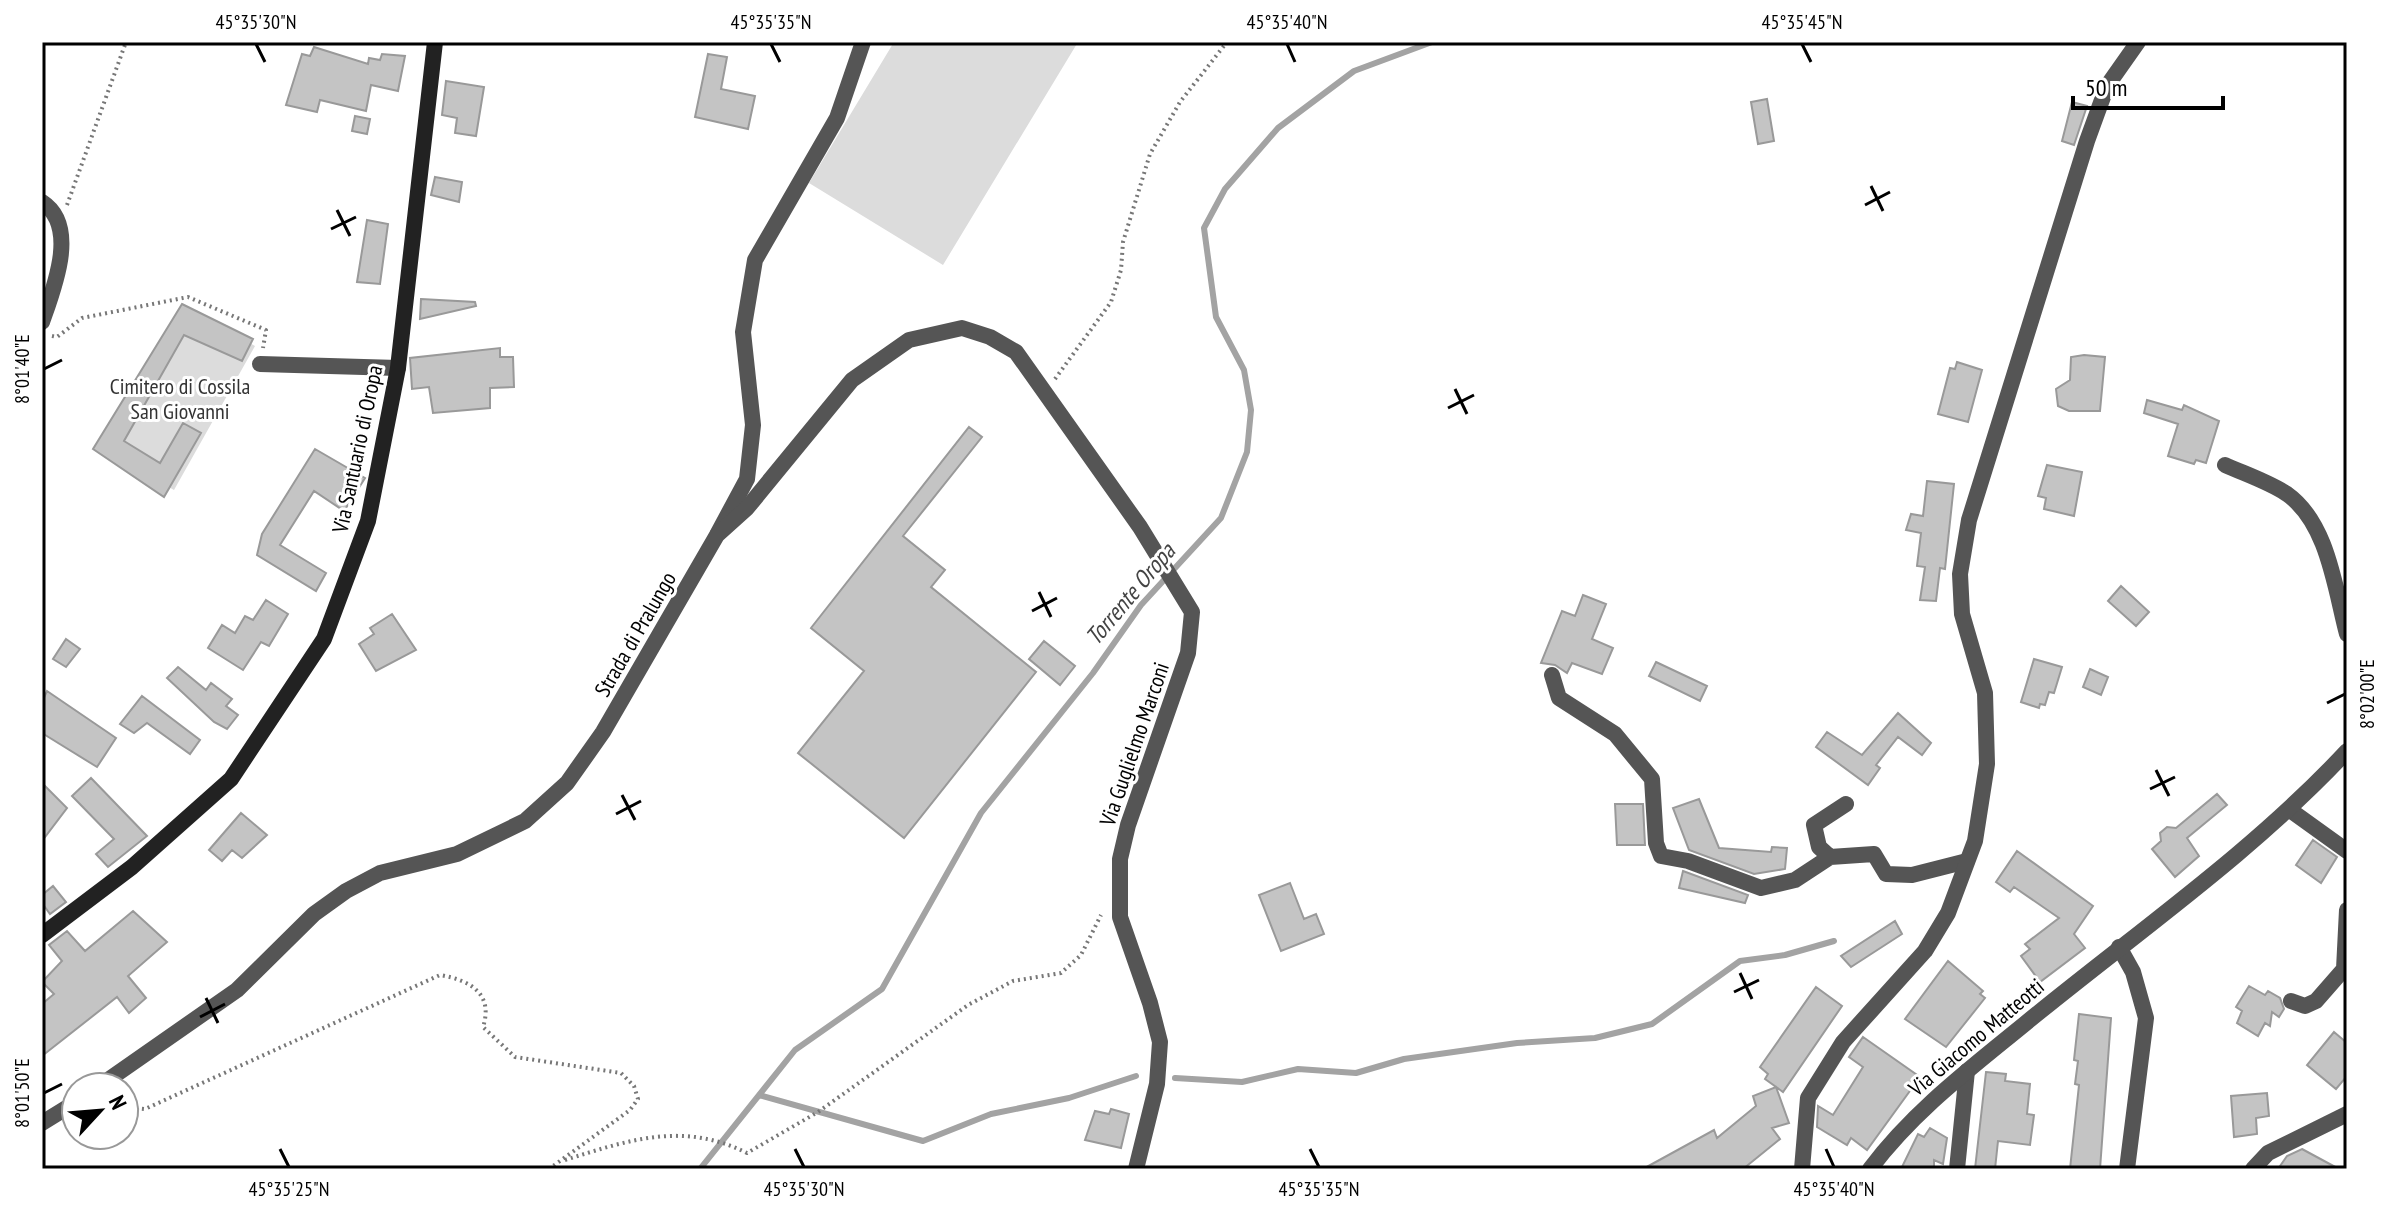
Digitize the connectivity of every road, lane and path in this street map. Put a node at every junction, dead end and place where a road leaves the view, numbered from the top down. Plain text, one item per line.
1 (126, 42) edge
2 (435, 42) edge
3 (863, 42) edge
4 (1227, 42) edge
5 (2138, 42) edge
6 (42, 202) edge
7 (60, 217) junction
8 (42, 322) edge
9 (42, 334) edge
10 (260, 364) joint
11 (398, 368) junction
12 (1045, 393) junction
13 (2225, 465) dead end
14 (717, 535) junction
15 (1192, 612) joint
16 (2347, 634) edge
17 (1552, 675) dead end
18 (2347, 751) edge
19 (1846, 804) dead end
20 (2290, 810) junction
21 (2347, 851) edge
22 (1830, 857) junction
23 (1967, 861) junction
24 (1105, 908) dead end
25 (2347, 910) edge
26 (42, 935) edge
27 (2119, 947) junction
28 (2291, 1001) dead end
29 (121, 1071) edge
30 (1967, 1071) junction
31 (140, 1109) edge
32 (60, 1112) edge
33 (2347, 1114) edge
34 (42, 1123) edge
35 (559, 1162) junction
36 (549, 1169) edge
37 (1136, 1169) edge
38 (1802, 1169) edge
39 (1870, 1169) edge
40 (1957, 1169) edge
41 (2127, 1169) edge
42 (2253, 1169) edge

1 - 7 path
2 - 11 main road, Via Santuario di Oropa
3 - 14 street
4 - 12 path
5 - 23 street
6 - 7 street
7 - 8 street
9 - 10 path
10 - 11 street
11 - 26 main road, Via Santuario di Oropa
12 - 14 street, Strada di Pralungo
12 - 15 street, Strada di Pralungo
13 - 16 street
14 - 29 street, Strada di Pralungo
15 - 37 street, Via Guglielmo Marconi
17 - 22 street
18 - 20 street, Via Giacomo Matteotti
19 - 22 street
20 - 21 street
20 - 27 street, Via Giacomo Matteotti
22 - 23 street
23 - 38 street
24 - 35 path
25 - 28 street
27 - 30 street, Via Giacomo Matteotti
27 - 41 street
30 - 39 street, Via Giacomo Matteotti
30 - 40 street
31 - 35 path
32 - 34 street
33 - 42 street
35 - 36 path

